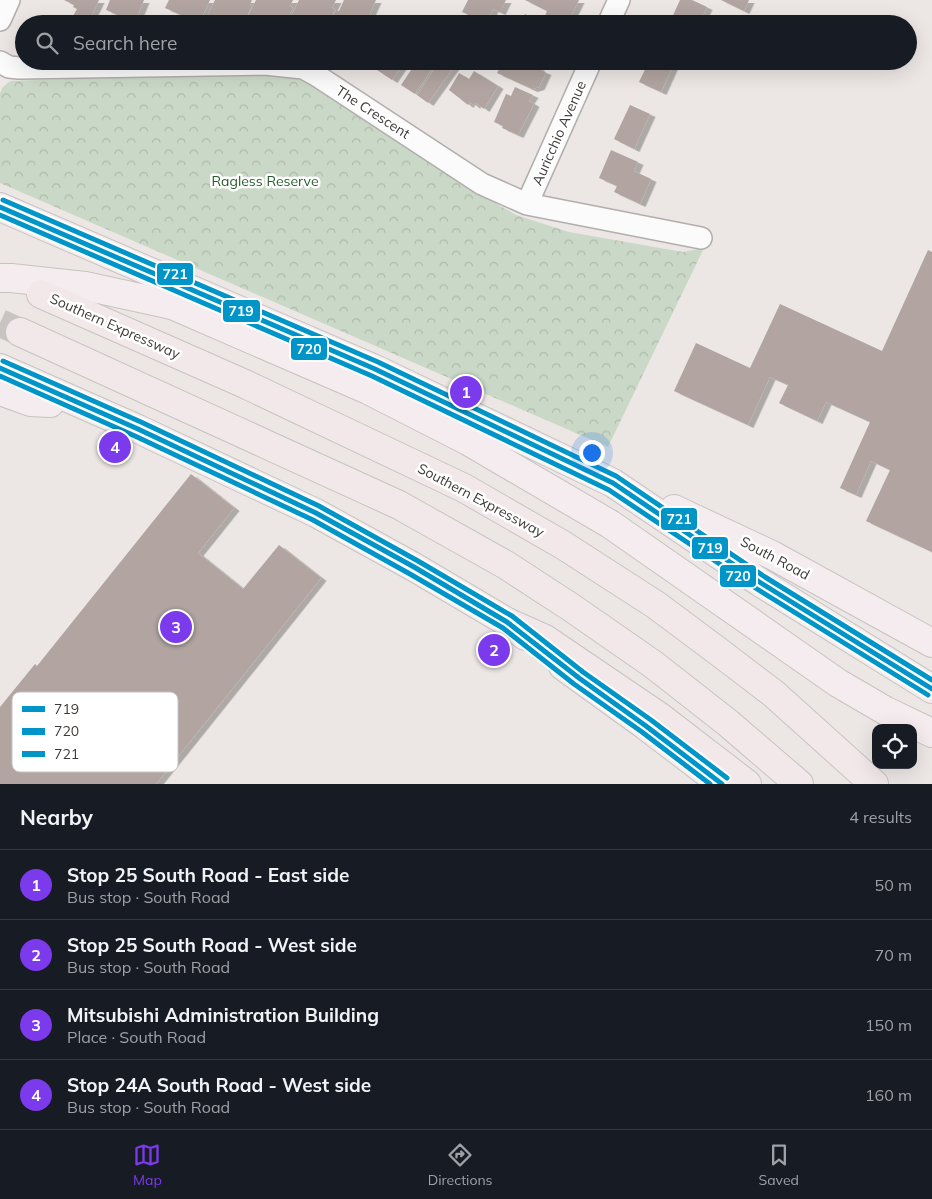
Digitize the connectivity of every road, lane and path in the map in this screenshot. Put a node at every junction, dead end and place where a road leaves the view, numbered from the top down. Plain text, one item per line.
1 (9, 0) edge
2 (618, 0) edge
3 (612, 15) edge
4 (0, 20) edge
5 (0, 62) edge
6 (15, 68) edge
7 (306, 70) edge
8 (587, 70) edge
9 (527, 204) junction
10 (0, 207) edge
11 (701, 238) dead end
12 (0, 278) edge
13 (41, 294) dead end
14 (20, 332) tunnel mouth
15 (0, 368) edge
16 (0, 391) edge
17 (71, 399) junction
18 (613, 483) junction
19 (871, 610) junction
20 (507, 622) junction
21 (932, 625) edge
22 (932, 643) edge
23 (932, 689) edge
24 (932, 733) edge
25 (722, 784) edge
26 (746, 784) edge
27 (798, 784) edge
28 (874, 784) edge

1 - 4 street
2 - 3 street
5 - 6 street, The Crescent
7 - 9 street, The Crescent
8 - 9 street, Auricchio Avenue
9 - 11 street, The Crescent
10 - 18 highway, South Road
12 - 24 highway, bridge
13 - 28 highway, Southern Expressway
14 - 27 highway
15 - 17 highway
16 - 17 highway
17 - 20 highway
18 - 19 highway, South Road
18 - 23 highway, South Road
19 - 21 highway
19 - 22 highway, South Road
20 - 25 highway
20 - 26 highway

